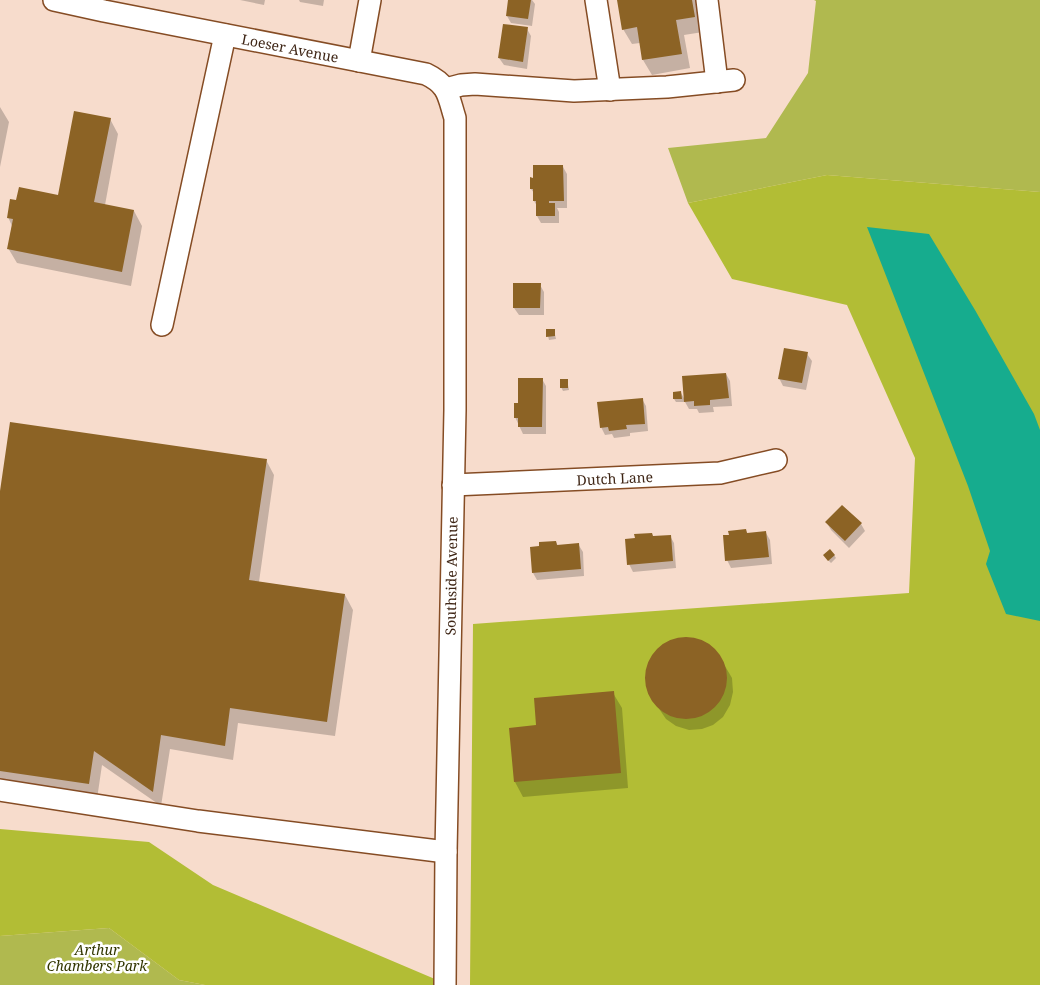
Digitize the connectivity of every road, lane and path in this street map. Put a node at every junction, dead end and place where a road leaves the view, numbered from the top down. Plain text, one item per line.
1 (54, 0) edge
2 (370, 0) edge
3 (596, 0) edge
4 (707, 0) edge
5 (104, 6) edge
6 (225, 35) junction
7 (359, 61) junction
8 (446, 89) junction
9 (610, 90) junction
10 (162, 325) dead end
11 (776, 460) dead end
12 (453, 485) junction
13 (0, 790) edge
14 (446, 852) junction
15 (445, 985) edge

1 - 5 street, Loeser Avenue
2 - 7 street
3 - 9 street
4 - 9 street
5 - 6 street, Loeser Avenue
6 - 7 street, Loeser Avenue
6 - 10 street
7 - 8 street, Loeser Avenue
8 - 9 street
8 - 12 street, Southside Avenue
11 - 12 street, Dutch Lane
12 - 14 street, Southside Avenue
13 - 14 street
14 - 15 street, Southside Avenue

